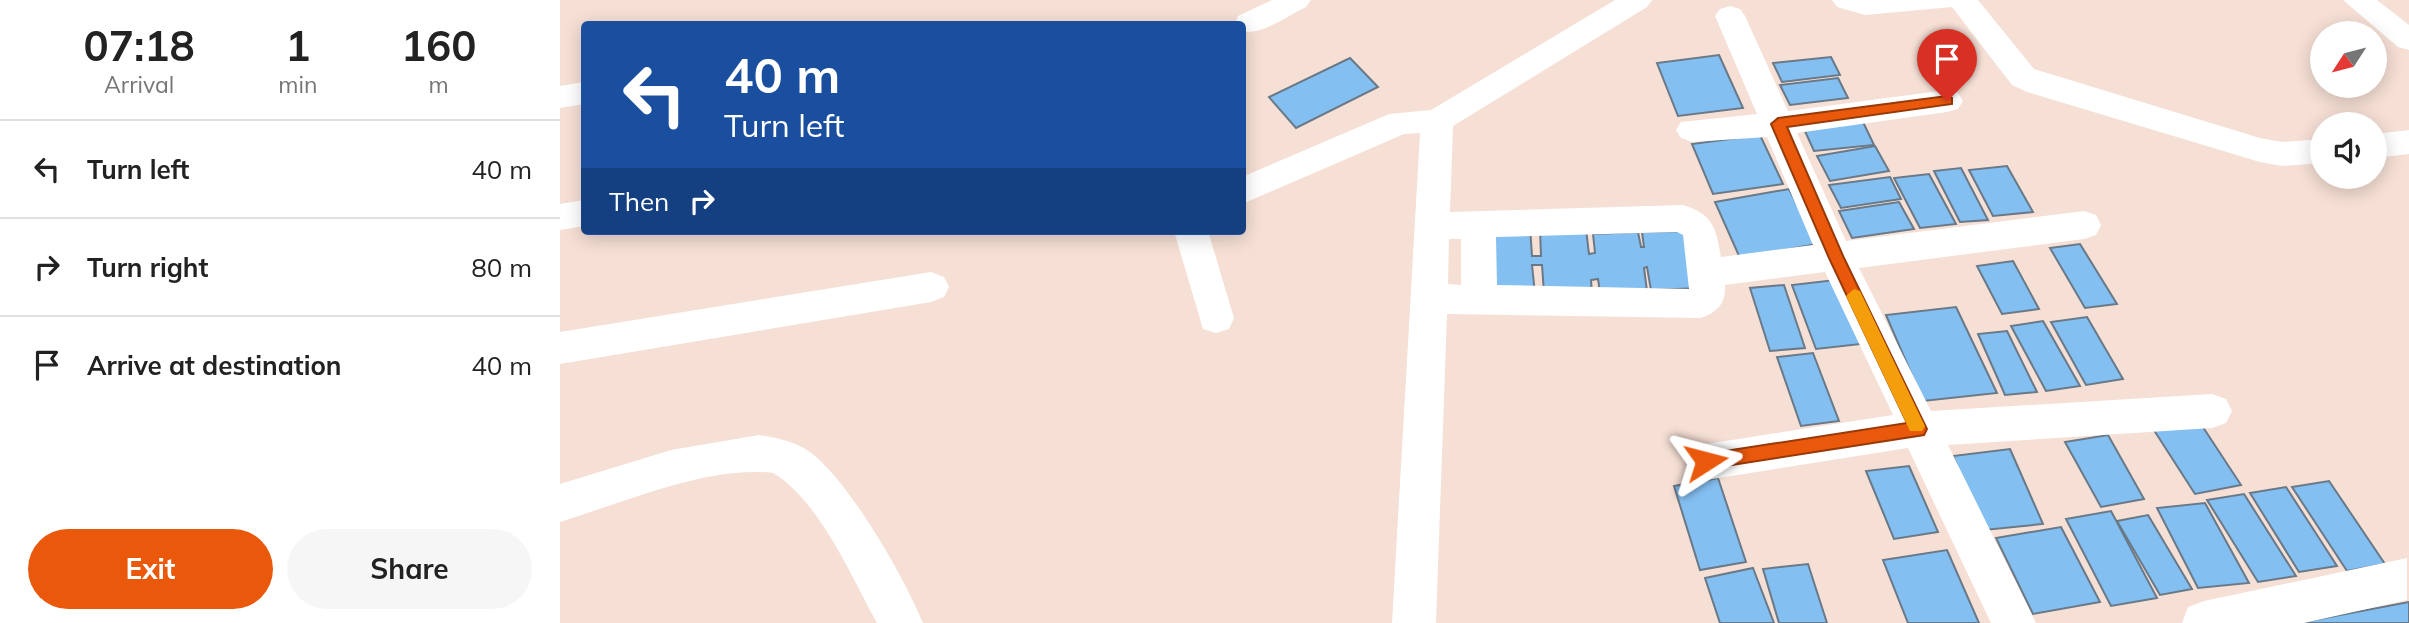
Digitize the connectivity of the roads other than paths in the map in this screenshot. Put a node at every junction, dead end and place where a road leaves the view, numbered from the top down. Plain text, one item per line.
1 (1296, 0) edge
2 (1637, 0) edge
3 (1847, 0) edge
4 (1942, 0) edge
5 (1962, 0) edge
6 (2358, 0) edge
7 (1730, 16) dead end
8 (1249, 23) dead end
9 (2409, 40) edge
10 (581, 94) edge
11 (560, 97) edge
12 (1947, 101) dead end
13 (1437, 121) junction
14 (1778, 124) junction
15 (1692, 130) dead end
16 (2409, 142) edge
17 (2387, 145) edge
18 (2310, 152) edge
19 (1246, 189) edge
20 (581, 214) edge
21 (560, 217) edge
22 (1478, 224) junction
23 (2084, 225) dead end
24 (1432, 226) junction
25 (1192, 235) edge
26 (1836, 258) junction
27 (1478, 262) junction
28 (1431, 264) junction
29 (1721, 271) dead end
30 (931, 287) dead end
31 (1429, 299) junction
32 (1479, 299) junction
33 (1216, 318) dead end
34 (560, 348) edge
35 (2213, 411) dead end
36 (1918, 429) junction
37 (1706, 461) dead end
38 (560, 503) edge
39 (2407, 579) dead end
40 (901, 623) edge
41 (1414, 623) edge
42 (2014, 623) edge
43 (2204, 623) edge

1 - 8 street
2 - 13 street
3 - 4 street
5 - 18 street
6 - 9 street
7 - 14 street
10 - 11 street
12 - 14 street
13 - 19 street
13 - 24 street
14 - 15 street
14 - 26 street
16 - 17 street
20 - 21 street
22 - 24 street
22 - 27 street
22 - 32 street
23 - 26 street
24 - 28 street
25 - 33 street
26 - 29 street
26 - 36 street
27 - 28 street
27 - 32 street
28 - 31 street
30 - 34 street
31 - 32 street
31 - 41 street
35 - 36 street
36 - 37 street
36 - 42 street
38 - 40 street
39 - 43 street

